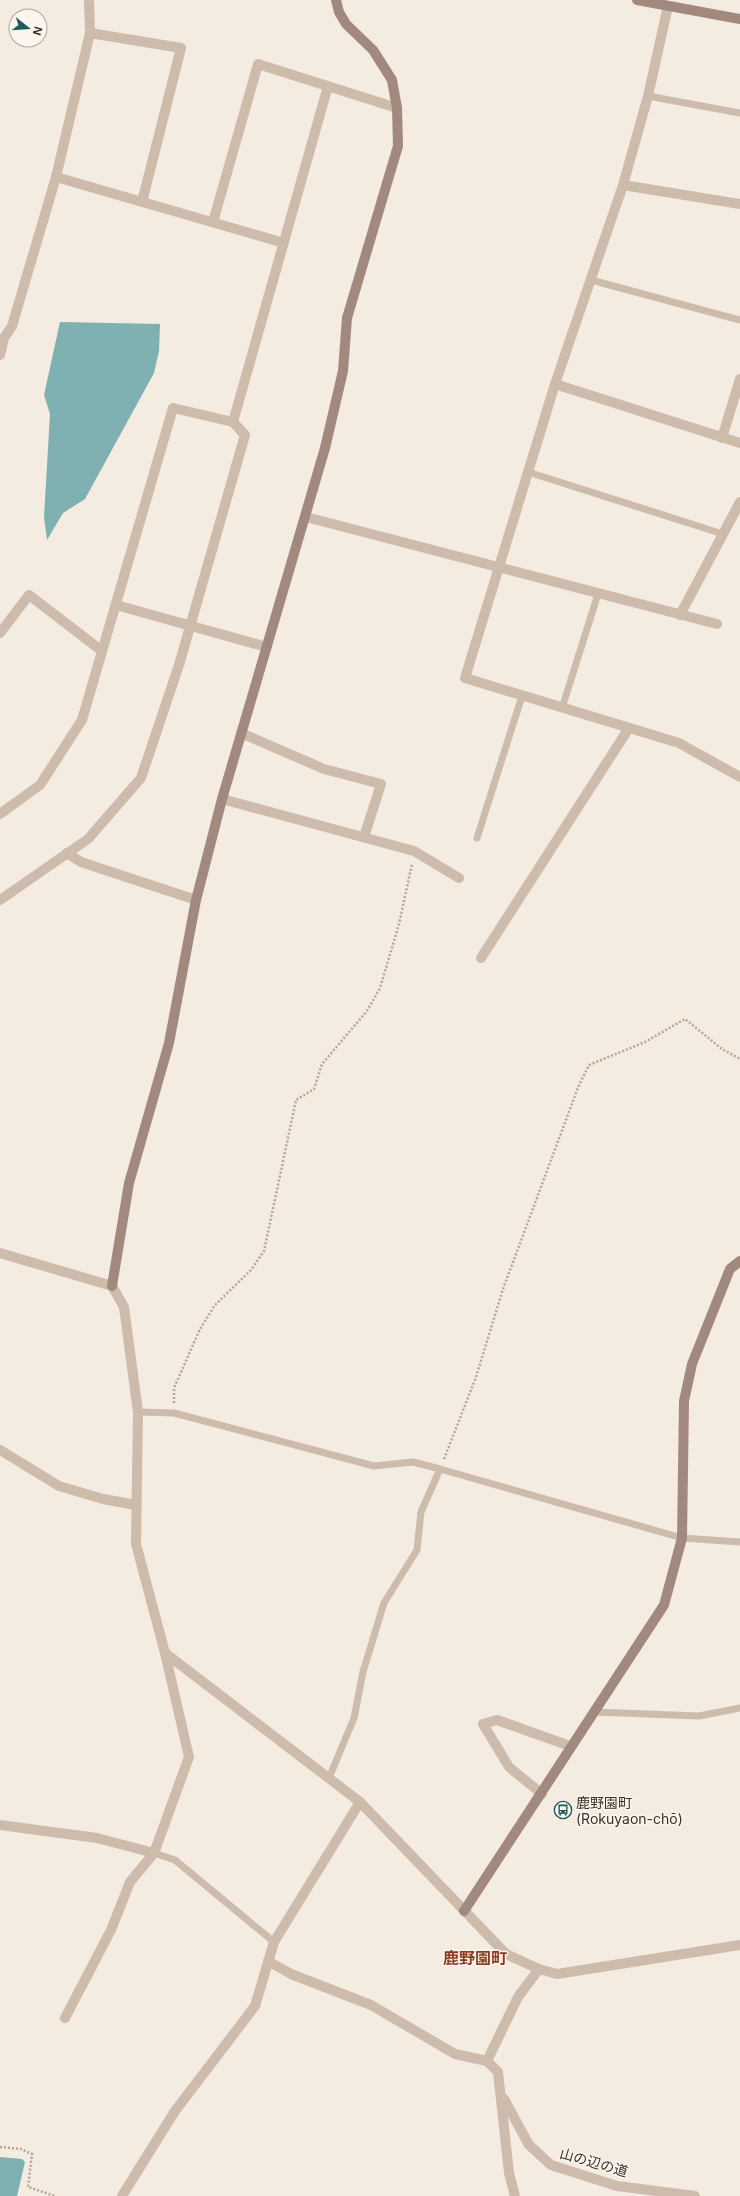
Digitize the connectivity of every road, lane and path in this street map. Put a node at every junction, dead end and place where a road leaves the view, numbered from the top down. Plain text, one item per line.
1 (88, 0) edge
2 (336, 0) edge
3 (637, 0) edge
4 (668, 6) junction
5 (740, 19) edge
6 (90, 33) junction
7 (328, 86) junction
8 (648, 96) junction
9 (397, 108) junction
10 (740, 113) edge
11 (56, 177) junction
12 (623, 185) junction
13 (142, 202) junction
14 (740, 204) edge
15 (213, 222) junction
16 (284, 243) junction
17 (591, 280) junction
18 (740, 320) edge
19 (2, 338) edge
20 (0, 355) edge
21 (740, 379) edge
22 (555, 384) junction
23 (233, 422) junction
24 (722, 438) junction
25 (740, 443) edge
26 (528, 472) junction
27 (740, 502) edge
28 (306, 517) junction
29 (723, 534) junction
30 (500, 568) junction
31 (598, 594) junction
32 (116, 605) junction
33 (680, 615) junction
34 (717, 624) dead end
35 (190, 626) junction
36 (0, 633) edge
37 (267, 647) junction
38 (102, 651) junction
39 (522, 696) junction
40 (562, 708) junction
41 (629, 728) junction
42 (241, 733) junction
43 (740, 777) edge
44 (222, 799) junction
45 (0, 814) edge
46 (364, 837) junction
47 (477, 838) dead end
48 (414, 851) junction
49 (67, 853) junction
50 (459, 878) dead end
51 (0, 900) edge
52 (196, 900) junction
53 (481, 958) dead end
54 (740, 1059) edge
55 (0, 1253) edge
56 (740, 1261) edge
57 (112, 1286) junction
58 (138, 1412) junction
59 (174, 1413) junction
60 (0, 1450) edge
61 (440, 1469) junction
62 (136, 1505) junction
63 (682, 1538) junction
64 (740, 1542) edge
65 (165, 1653) junction
66 (740, 1708) edge
67 (594, 1712) junction
68 (570, 1746) junction
69 (329, 1778) junction
70 (542, 1794) junction
71 (360, 1802) junction
72 (0, 1825) edge
73 (154, 1853) junction
74 (464, 1911) junction
75 (274, 1942) junction
76 (740, 1946) edge
77 (268, 1961) junction
78 (539, 1969) junction
79 (65, 2018) dead end
80 (487, 2061) junction
81 (502, 2096) junction
82 (0, 2148) edge
83 (55, 2196) edge
84 (122, 2196) edge
85 (515, 2196) edge
86 (694, 2196) edge

1 - 6 street
2 - 9 street
3 - 4 street
4 - 5 street
4 - 8 street
6 - 11 street
6 - 13 street
7 - 9 street
7 - 15 street
7 - 16 street
8 - 10 lane
8 - 12 street
9 - 28 street
11 - 13 street
11 - 19 street
12 - 14 street
12 - 17 street
13 - 15 street
15 - 16 street
16 - 23 street
17 - 18 lane
17 - 22 street
19 - 20 street
21 - 24 street
22 - 24 street
22 - 26 street
23 - 32 street
23 - 35 street
24 - 25 street
26 - 29 lane
26 - 30 street
27 - 29 street
28 - 30 street
28 - 37 street
29 - 33 street
30 - 31 street
30 - 39 street
31 - 33 street
31 - 40 lane
32 - 35 street
32 - 38 street
33 - 34 street
35 - 37 street
35 - 49 street
36 - 38 street
37 - 42 street
38 - 45 street
39 - 40 street
39 - 47 lane
40 - 41 street
41 - 43 street
41 - 53 street
42 - 44 street
42 - 46 street
44 - 46 street
44 - 52 street
46 - 48 street
48 - 50 street
48 - 59 path
49 - 51 street
49 - 52 street
52 - 57 street
54 - 61 path
55 - 57 street
56 - 63 street
57 - 58 street
58 - 59 lane
58 - 62 street
59 - 61 lane
60 - 62 street
61 - 63 lane
61 - 69 lane
62 - 65 street
63 - 64 lane
63 - 67 street
65 - 69 street
65 - 73 street
66 - 67 lane
67 - 68 street
68 - 70 street
68 - 70 street
69 - 71 street
70 - 74 street
71 - 74 street
71 - 75 street
72 - 73 street
73 - 75 lane
73 - 79 street
74 - 78 street
75 - 77 street
76 - 78 street
77 - 80 street
77 - 84 street
78 - 80 street
80 - 81 street
81 - 85 street
81 - 86 street, 山の辺の道
82 - 83 path

